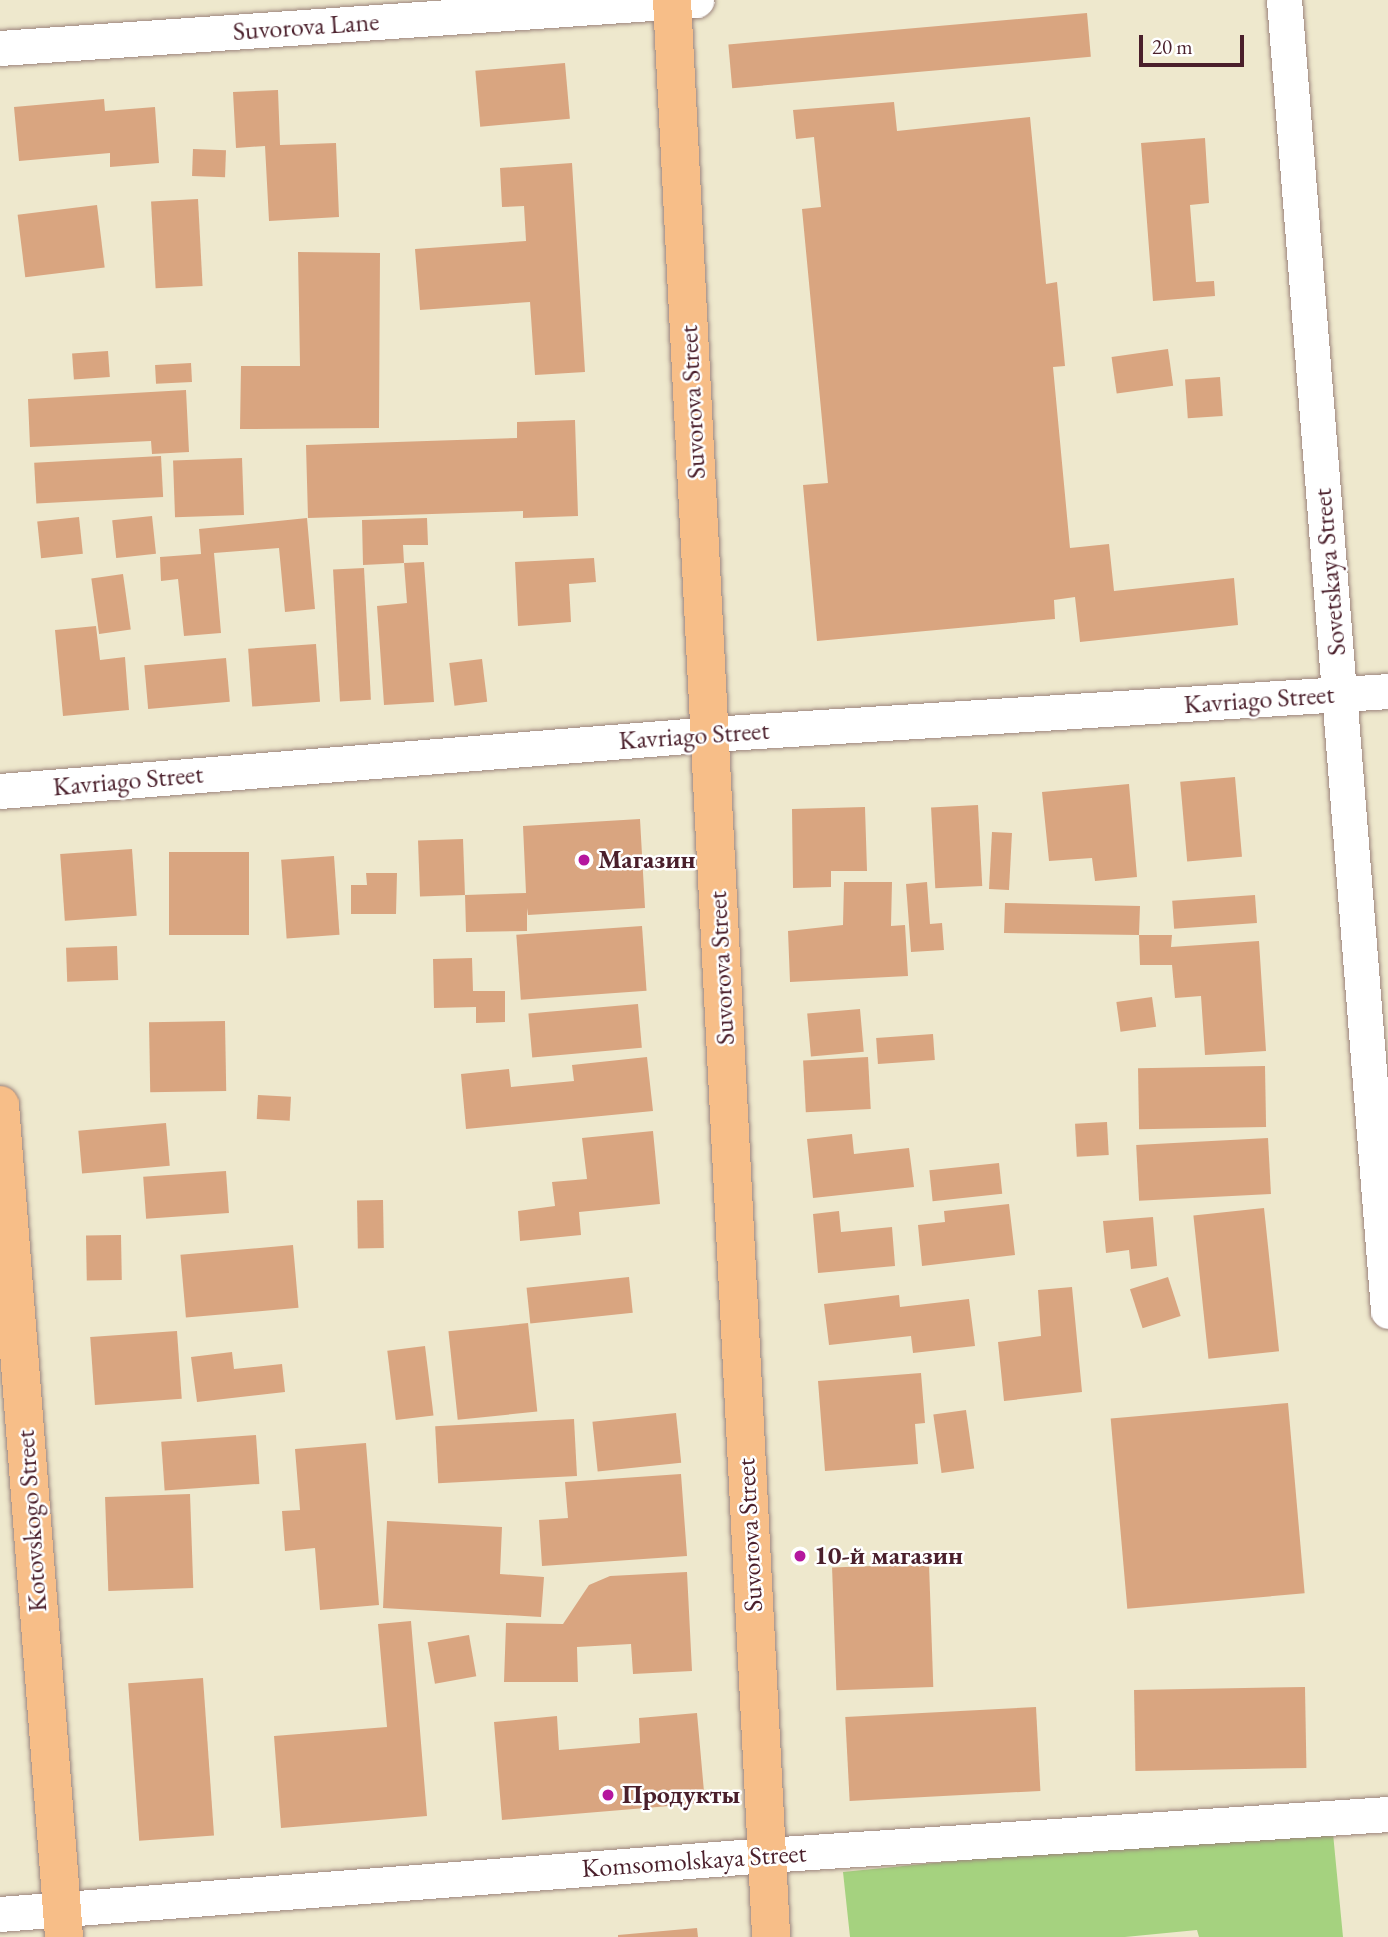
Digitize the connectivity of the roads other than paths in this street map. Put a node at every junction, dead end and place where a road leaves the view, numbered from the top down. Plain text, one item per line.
1 (1284, 0) edge
2 (680, 1) edge
3 (0, 48) edge
4 (1388, 691) edge
5 (1340, 695) junction
6 (711, 734) junction
7 (0, 791) edge
8 (0, 1105) edge
9 (1388, 1311) edge
10 (1388, 1814) edge
11 (765, 1854) junction
12 (0, 1913) edge
13 (63, 1924) edge
14 (771, 1937) edge

1 - 5 street, Sovetskaya Street
2 - 3 street, Suvorova Lane
2 - 6 main road, Suvorova Street
4 - 5 street, Kavriago Street
5 - 6 street, Kavriago Street
5 - 9 street, Sovetskaya Street
6 - 7 street, Kavriago Street
6 - 11 main road, Suvorova Street
8 - 13 main road, Kotovskogo Street
10 - 11 street, Komsomolskaya Street
11 - 13 street, Komsomolskaya Street
11 - 14 main road, Suvorova Street
12 - 13 street, Komsomolskaya Street

